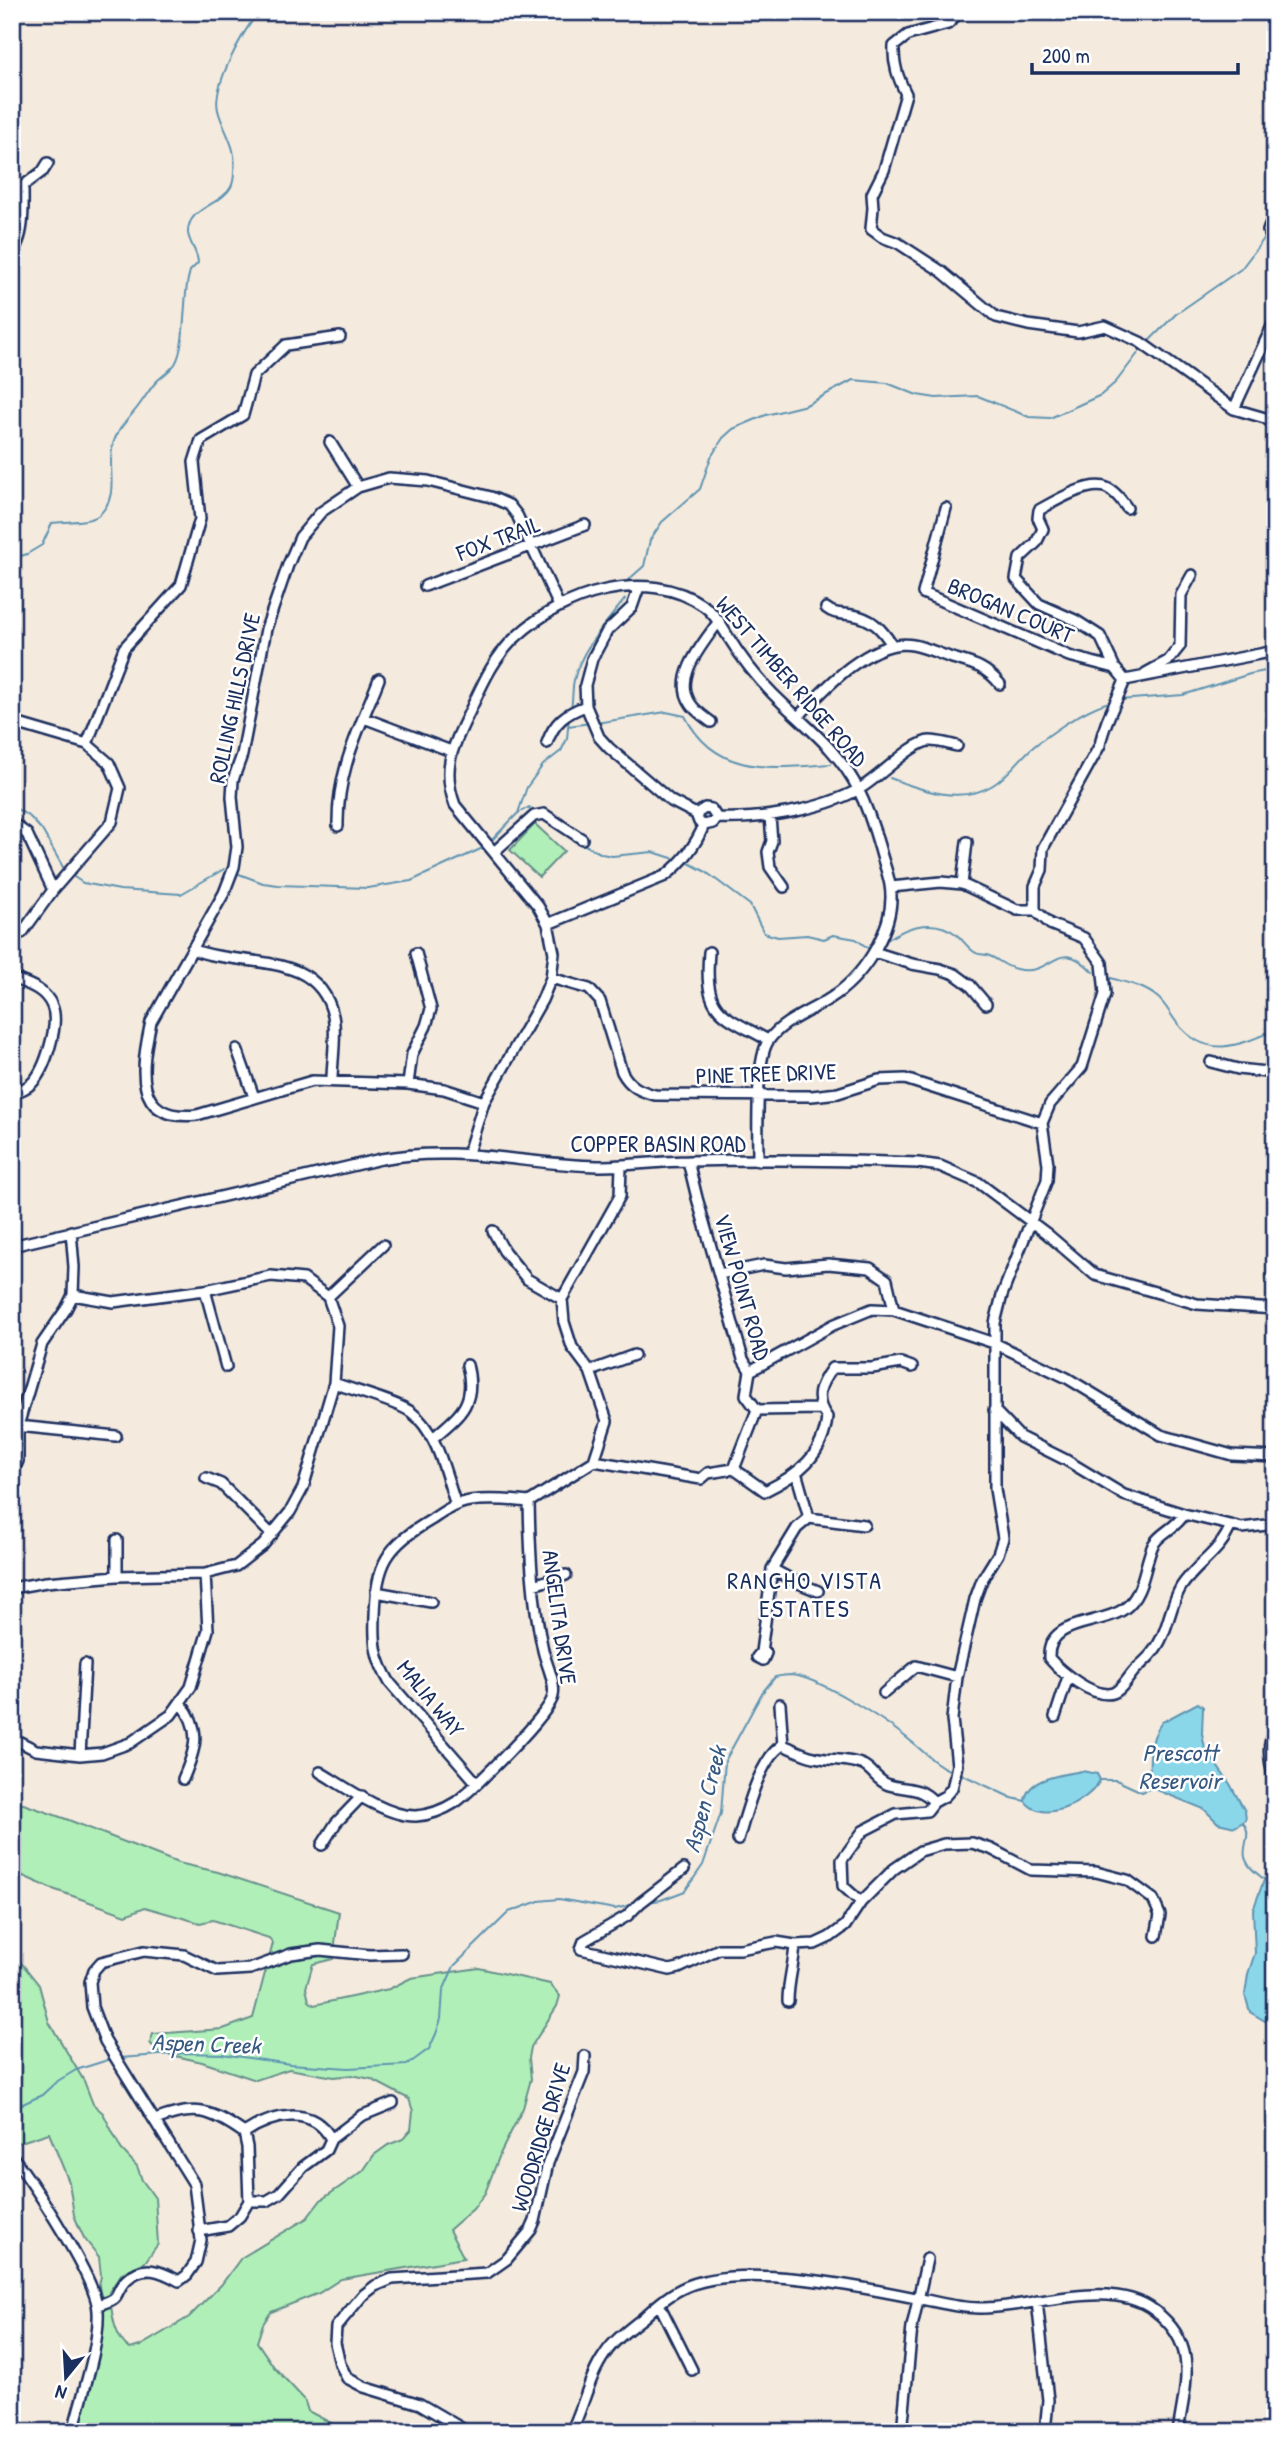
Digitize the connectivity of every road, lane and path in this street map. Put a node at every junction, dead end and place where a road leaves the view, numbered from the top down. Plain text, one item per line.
1 (959, 12) edge
2 (48, 163) dead end
3 (1275, 212) edge
4 (1275, 242) edge
5 (12, 251) edge
6 (1275, 320) edge
7 (340, 337) dead end
8 (1234, 409) junction
9 (1275, 425) edge
10 (330, 442) dead end
11 (358, 487) junction
12 (946, 508) dead end
13 (1127, 508) dead end
14 (585, 525) dead end
15 (531, 546) junction
16 (1192, 575) dead end
17 (425, 586) dead end
18 (639, 587) junction
19 (559, 606) junction
20 (826, 608) dead end
21 (719, 621) junction
22 (892, 645) junction
23 (1275, 647) edge
24 (1115, 668) junction
25 (1138, 678) junction
26 (379, 679) dead end
27 (1125, 680) junction
28 (1000, 684) dead end
29 (586, 706) junction
30 (798, 717) junction
31 (364, 718) junction
32 (12, 722) edge
33 (712, 722) dead end
34 (547, 743) dead end
35 (86, 744) junction
36 (957, 746) dead end
37 (451, 751) junction
38 (859, 790) junction
39 (696, 814) junction
40 (770, 817) junction
41 (717, 818) junction
42 (12, 823) edge
43 (704, 825) junction
44 (338, 826) dead end
45 (582, 839) dead end
46 (967, 842) dead end
47 (492, 850) junction
48 (962, 884) junction
49 (784, 887) dead end
50 (891, 887) junction
51 (53, 890) junction
52 (1035, 910) junction
53 (548, 924) junction
54 (12, 933) edge
55 (192, 949) junction
56 (709, 952) dead end
57 (874, 952) junction
58 (416, 953) dead end
59 (12, 978) edge
60 (551, 978) junction
61 (986, 1004) dead end
62 (768, 1041) junction
63 (237, 1049) dead end
64 (1211, 1062) dead end
65 (1275, 1073) edge
66 (332, 1080) junction
67 (408, 1084) junction
68 (12, 1093) edge
69 (760, 1094) junction
70 (254, 1097) junction
71 (484, 1102) junction
72 (1042, 1122) junction
73 (468, 1153) junction
74 (688, 1161) junction
75 (758, 1161) junction
76 (621, 1166) junction
77 (12, 1183) edge
78 (12, 1194) edge
79 (1031, 1222) junction
80 (71, 1231) junction
81 (493, 1231) dead end
82 (383, 1245) dead end
83 (12, 1246) edge
84 (719, 1274) junction
85 (205, 1290) junction
86 (73, 1295) junction
87 (328, 1297) junction
88 (562, 1300) junction
89 (1275, 1309) edge
90 (894, 1310) junction
91 (994, 1343) junction
92 (634, 1355) dead end
93 (467, 1366) dead end
94 (226, 1367) dead end
95 (912, 1367) dead end
96 (590, 1371) junction
97 (750, 1371) junction
98 (334, 1383) junction
99 (821, 1409) junction
100 (757, 1410) junction
101 (994, 1410) junction
102 (18, 1426) junction
103 (116, 1436) dead end
104 (432, 1438) junction
105 (1275, 1457) edge
106 (594, 1461) junction
107 (734, 1469) junction
108 (796, 1472) junction
109 (12, 1473) edge
110 (206, 1478) dead end
111 (529, 1502) junction
112 (456, 1505) junction
113 (1184, 1514) junction
114 (809, 1518) junction
115 (1275, 1524) edge
116 (864, 1525) dead end
117 (1231, 1525) junction
118 (272, 1535) junction
119 (117, 1540) dead end
120 (772, 1569) junction
121 (205, 1574) junction
122 (566, 1575) dead end
123 (117, 1576) junction
124 (533, 1585) junction
125 (12, 1588) edge
126 (818, 1591) dead end
127 (376, 1592) junction
128 (431, 1602) dead end
129 (761, 1652) dead end
130 (85, 1664) dead end
131 (957, 1677) junction
132 (1068, 1677) junction
133 (884, 1693) dead end
134 (181, 1704) junction
135 (779, 1704) dead end
136 (1055, 1717) dead end
137 (1275, 1731) edge
138 (12, 1738) edge
139 (783, 1745) junction
140 (80, 1755) junction
141 (320, 1772) dead end
142 (183, 1779) dead end
143 (476, 1782) junction
144 (1275, 1786) edge
145 (362, 1796) junction
146 (934, 1802) junction
147 (738, 1840) dead end
148 (323, 1845) dead end
149 (684, 1869) dead end
150 (861, 1902) junction
151 (1156, 1936) dead end
152 (795, 1945) junction
153 (402, 1954) dead end
154 (788, 2001) dead end
155 (584, 2056) dead end
156 (393, 2103) dead end
157 (155, 2120) junction
158 (244, 2133) junction
159 (331, 2139) junction
160 (12, 2156) edge
161 (249, 2201) junction
162 (200, 2236) junction
163 (927, 2259) dead end
164 (919, 2299) junction
165 (1037, 2301) junction
166 (659, 2304) junction
167 (98, 2305) junction
168 (692, 2370) dead end
169 (73, 2432) edge
170 (468, 2432) edge
171 (572, 2432) edge
172 (902, 2432) edge
173 (1045, 2432) edge
174 (1178, 2432) edge

1 - 8 street
2 - 5 street
3 - 4 street
6 - 8 street
7 - 35 street
8 - 9 street
10 - 11 street
11 - 15 street, ROLLING HILLS DRIVE
11 - 55 street, ROLLING HILLS DRIVE
12 - 24 street, BROGAN COURT
13 - 24 street
14 - 15 street, FOX TRAIL
15 - 17 street, FOX TRAIL
15 - 19 street, ROLLING HILLS DRIVE
16 - 25 street
18 - 19 street, WEST TIMBER RIDGE ROAD
18 - 21 street, WEST TIMBER RIDGE ROAD
18 - 29 street
19 - 37 street, WEST TIMBER RIDGE ROAD
20 - 22 street
21 - 30 street, WEST TIMBER RIDGE ROAD
21 - 33 street
22 - 28 street
22 - 30 street
23 - 25 street
24 - 27 street
25 - 27 street
26 - 31 street
27 - 52 street
29 - 34 street
29 - 39 street
30 - 38 street, WEST TIMBER RIDGE ROAD
31 - 37 street
31 - 44 street
32 - 35 street
35 - 51 street
36 - 38 street
37 - 47 street
38 - 40 street
38 - 50 street, WEST TIMBER RIDGE ROAD
39 - 41 street
39 - 43 street
40 - 41 street
40 - 49 street
41 - 43 street
42 - 51 street
43 - 53 street
45 - 47 street
46 - 48 street
47 - 53 street
48 - 50 street
48 - 52 street
50 - 57 street, WEST TIMBER RIDGE ROAD
51 - 54 street
52 - 72 street
53 - 60 street
55 - 66 street
55 - 70 street, ROLLING HILLS DRIVE
56 - 62 street
57 - 61 street
57 - 62 street, WEST TIMBER RIDGE ROAD
58 - 67 street
59 - 68 street
60 - 69 street, PINE TREE DRIVE
60 - 71 street
62 - 69 street
63 - 70 street
64 - 65 street
66 - 67 street, ROLLING HILLS DRIVE
66 - 70 street, ROLLING HILLS DRIVE
67 - 71 street, ROLLING HILLS DRIVE
69 - 72 street, PINE TREE DRIVE
69 - 75 street
71 - 73 street
72 - 79 street
73 - 76 street, COPPER BASIN ROAD
73 - 80 street, COPPER BASIN ROAD
74 - 75 street, COPPER BASIN ROAD
74 - 76 street, COPPER BASIN ROAD
74 - 84 street, VIEW POINT ROAD
75 - 79 street, COPPER BASIN ROAD
76 - 88 street
77 - 78 street
79 - 89 street, COPPER BASIN ROAD
79 - 91 street
80 - 83 street, COPPER BASIN ROAD
80 - 86 street
81 - 88 street
82 - 87 street
84 - 90 street
84 - 97 street, VIEW POINT ROAD
85 - 86 street
85 - 87 street
85 - 94 street
86 - 102 street
87 - 98 street
88 - 96 street
90 - 91 street
90 - 97 street
91 - 101 street
91 - 105 street
92 - 96 street
93 - 104 street
95 - 99 street
96 - 106 street
97 - 100 street, VIEW POINT ROAD
98 - 104 street
98 - 118 street
99 - 100 street
99 - 108 street
100 - 107 street
101 - 113 street
101 - 131 street
102 - 103 street
102 - 109 street
104 - 112 street
106 - 107 street
106 - 111 street
107 - 108 street
108 - 114 street
110 - 118 street
111 - 112 street, MALIA WAY
111 - 124 street, ANGELITA DRIVE
112 - 127 street, MALIA WAY
113 - 117 street
113 - 132 street
114 - 116 street
114 - 120 street
115 - 117 street
117 - 132 street
118 - 121 street
119 - 123 street
120 - 126 street
120 - 129 street
121 - 123 street
121 - 134 street
122 - 124 street
123 - 125 street
124 - 143 street, ANGELITA DRIVE
127 - 128 street
127 - 143 street, MALIA WAY
130 - 140 street
131 - 133 street
131 - 146 street
132 - 136 street
134 - 140 street
134 - 142 street
135 - 139 street
137 - 144 street
138 - 140 street
139 - 146 street
139 - 147 street
141 - 145 street
143 - 145 street, ANGELITA DRIVE
145 - 148 street
146 - 150 street
149 - 152 street
150 - 151 street
150 - 152 street
152 - 154 street
153 - 157 street
155 - 170 street, WOODRIDGE DRIVE
156 - 159 street
157 - 158 street
157 - 162 street
158 - 159 street
158 - 161 street
159 - 161 street
160 - 167 street
161 - 162 street
162 - 167 street
163 - 164 street
164 - 165 street
164 - 166 street
164 - 172 street
165 - 173 street
165 - 174 street
166 - 168 street
166 - 171 street
167 - 169 street

